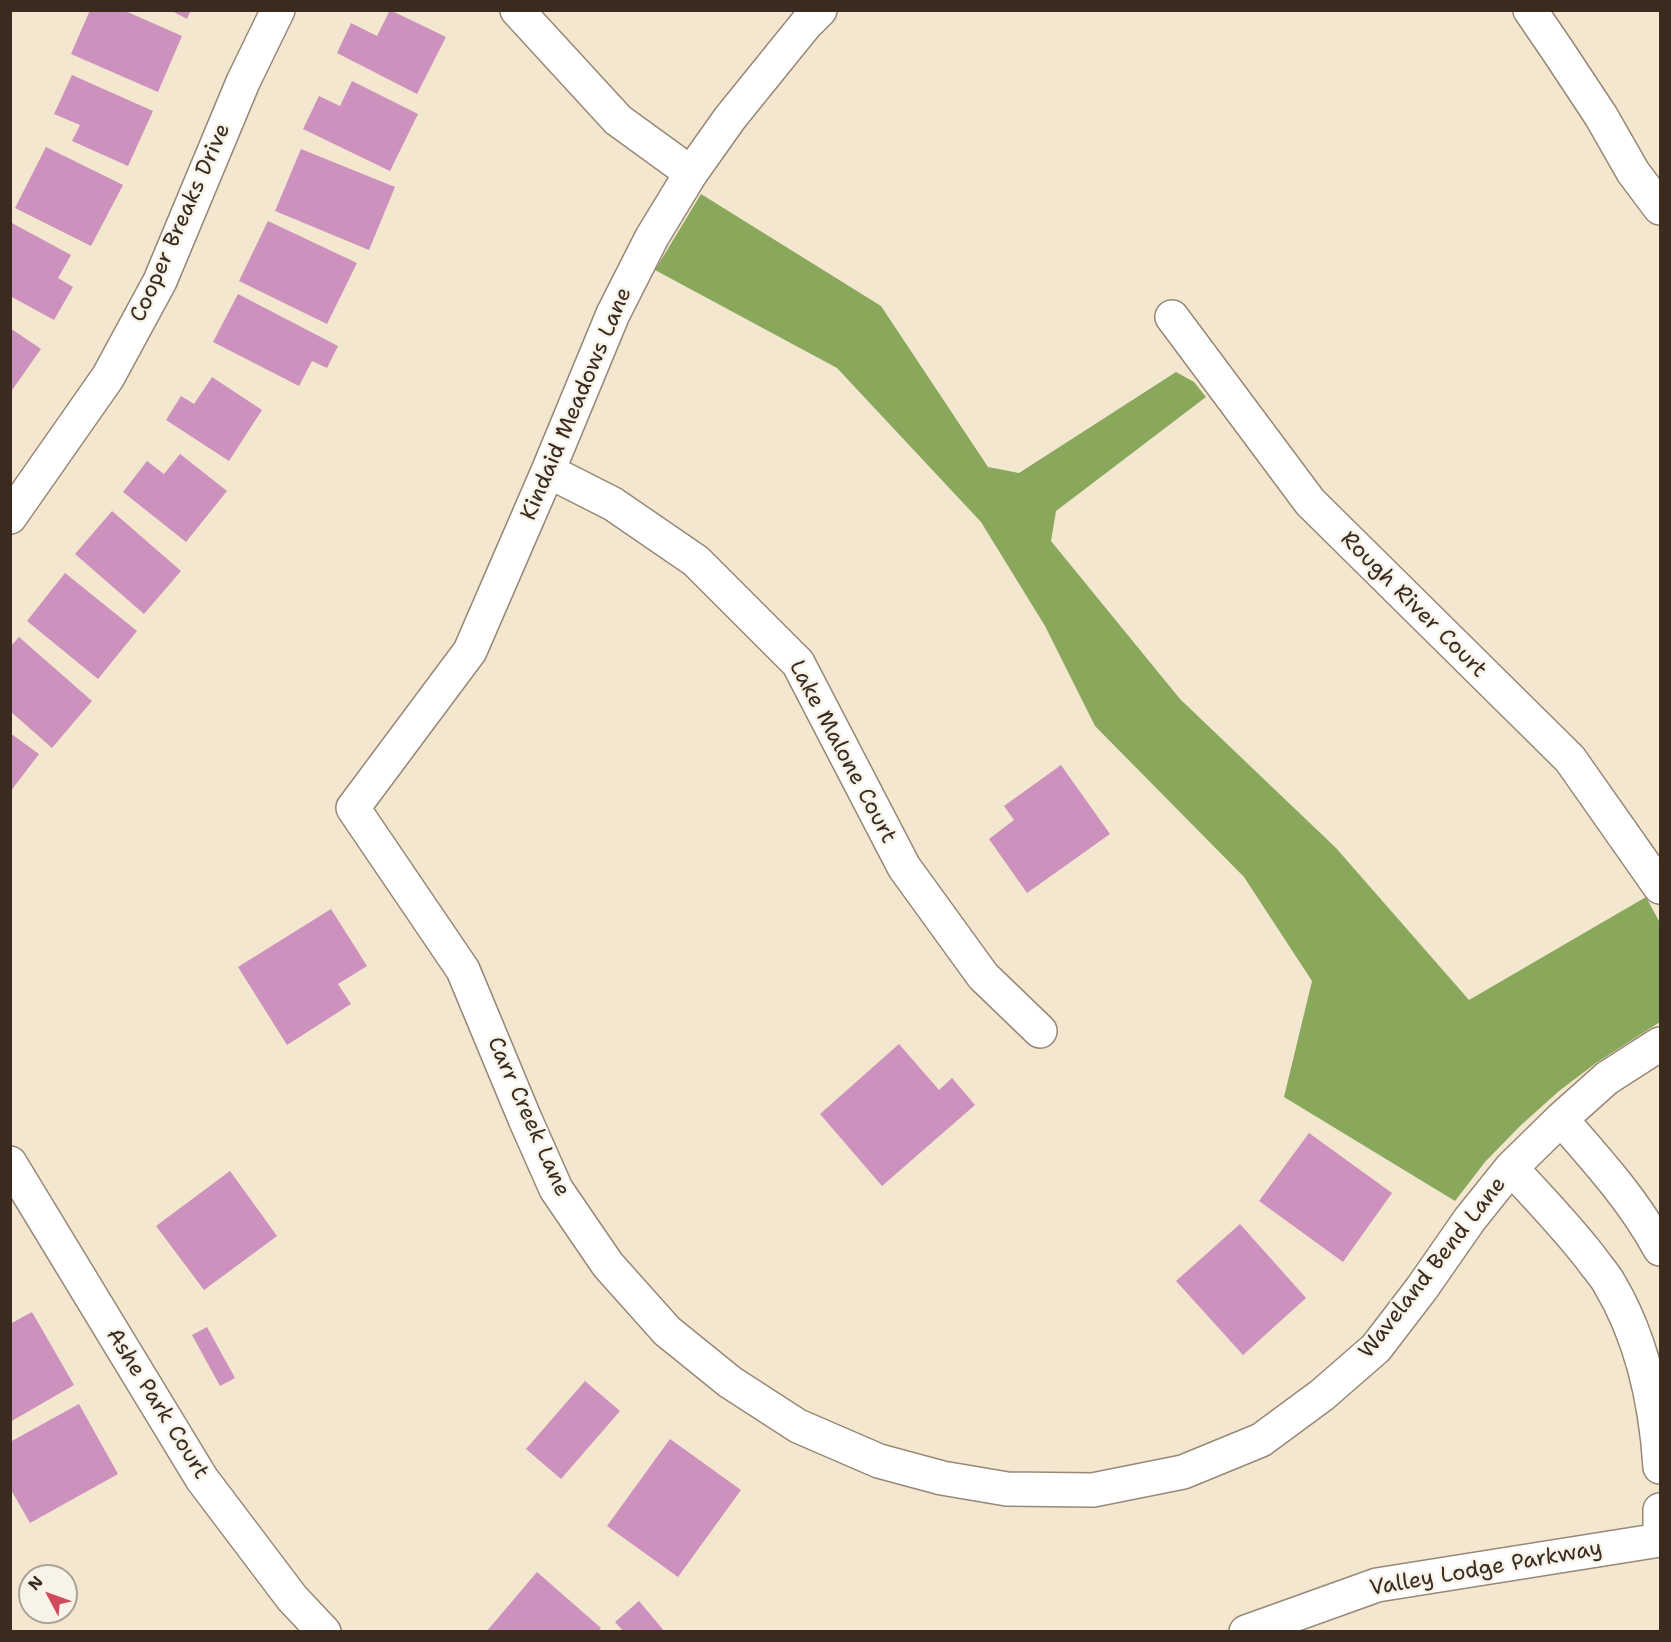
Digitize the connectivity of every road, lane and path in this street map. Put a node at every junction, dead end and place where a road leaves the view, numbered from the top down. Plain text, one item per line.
1 (278, 10) edge
2 (517, 10) edge
3 (820, 10) edge
4 (1530, 10) edge
5 (691, 173) junction
6 (1660, 208) edge
7 (1172, 317) dead end
8 (548, 471) junction
9 (10, 517) edge
10 (353, 808) joint
11 (1660, 886) edge
12 (1040, 1031) dead end
13 (1660, 1044) edge
14 (1562, 1119) junction
15 (10, 1163) edge
16 (1511, 1168) junction
17 (1660, 1249) edge
18 (1660, 1467) edge
19 (942, 1478) joint
20 (1660, 1530) edge
21 (324, 1632) edge
22 (1246, 1632) edge

1 - 9 street, Cooper Breaks Drive
2 - 5 street
3 - 5 street, Kindaid Meadows Lane
4 - 6 street
5 - 8 street, Kindaid Meadows Lane
7 - 11 street, Rough River Court
8 - 10 street, Kindaid Meadows Lane
8 - 12 street, Lake Malone Court
10 - 19 street, Carr Creek Lane
13 - 14 street, Waveland Bend Lane
14 - 16 street, Waveland Bend Lane
14 - 17 street
15 - 21 street, Ashe Park Court
16 - 18 street
16 - 19 street, Waveland Bend Lane
20 - 22 street, Valley Lodge Parkway

